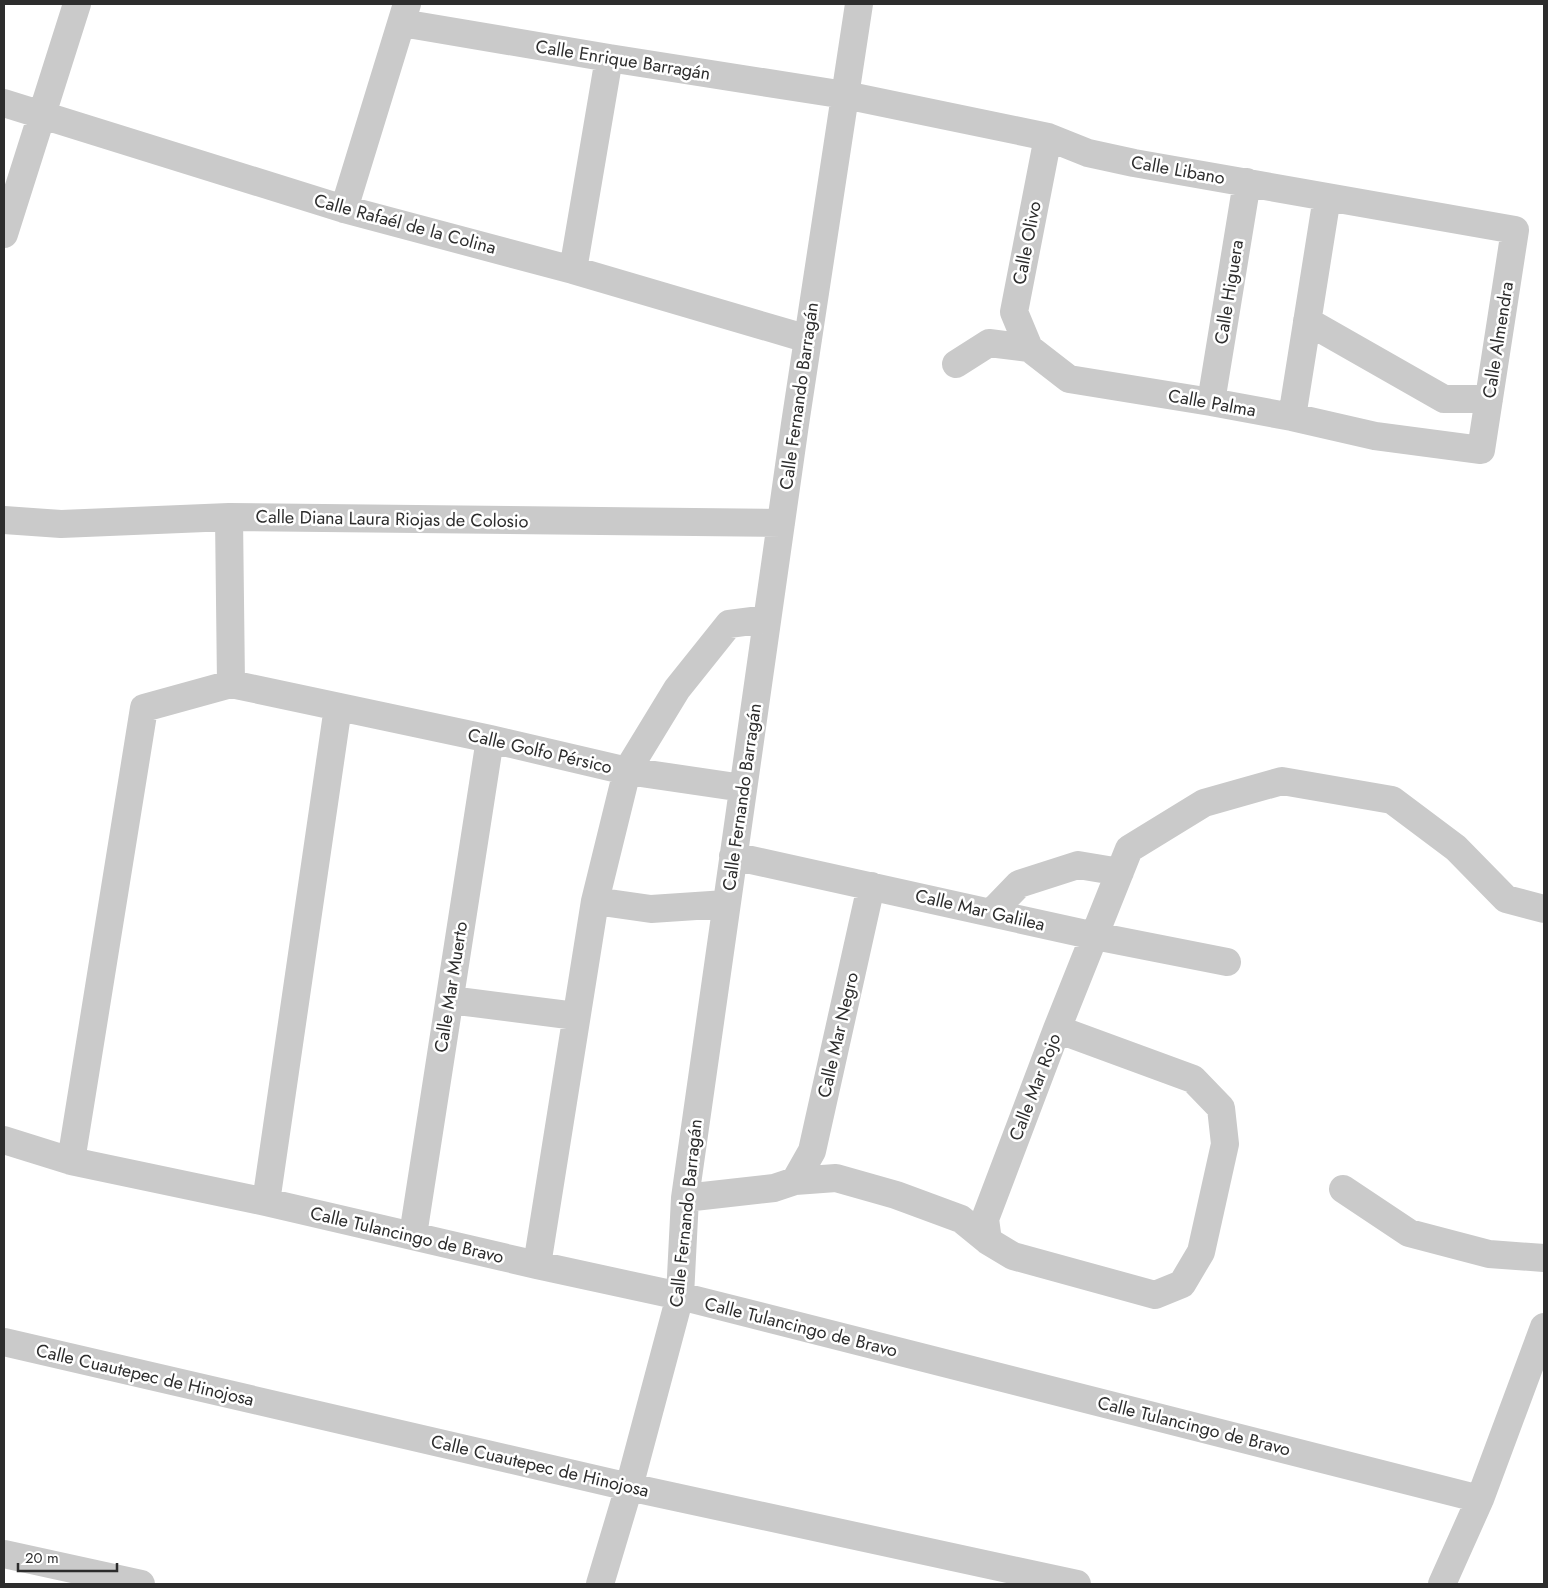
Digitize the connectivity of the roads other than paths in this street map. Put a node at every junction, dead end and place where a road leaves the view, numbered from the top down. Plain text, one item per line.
1 (77, 4) edge
2 (859, 4) edge
3 (404, 13) edge
4 (609, 58) junction
5 (845, 95) junction
6 (4, 104) edge
7 (42, 114) junction
8 (1048, 137) junction
9 (1247, 182) junction
10 (1327, 196) junction
11 (344, 209) junction
12 (1515, 230) joint
13 (4, 234) edge
14 (573, 270) junction
15 (1307, 321) junction
16 (808, 338) junction
17 (1029, 348) junction
18 (956, 364) dead end
19 (1489, 399) junction
20 (1212, 402) junction
21 (1292, 417) junction
22 (1482, 450) joint
23 (229, 517) junction
24 (4, 520) edge
25 (781, 523) junction
26 (767, 619) junction
27 (231, 684) junction
28 (338, 707) junction
29 (490, 740) junction
30 (627, 771) junction
31 (743, 788) junction
32 (733, 856) junction
33 (1120, 872) junction
34 (872, 886) junction
35 (595, 902) junction
36 (726, 904) junction
37 (1544, 909) edge
38 (991, 913) junction
39 (1096, 936) junction
40 (1227, 962) dead end
41 (450, 1000) junction
42 (576, 1016) junction
43 (1058, 1029) junction
44 (4, 1140) edge
45 (71, 1161) junction
46 (796, 1181) junction
47 (1343, 1190) dead end
48 (685, 1198) junction
49 (266, 1202) junction
50 (413, 1235) junction
51 (988, 1241) junction
52 (1544, 1258) edge
53 (537, 1265) junction
54 (680, 1296) junction
55 (1544, 1327) edge
56 (4, 1342) edge
57 (629, 1487) junction
58 (1480, 1498) junction
59 (4, 1554) edge
60 (141, 1584) edge
61 (600, 1584) edge
62 (1077, 1584) edge
63 (1442, 1584) edge

1 - 7 street
2 - 5 street, Calle Fernando Barragán
3 - 4 street, Calle Enrique Barragán
3 - 11 street
4 - 5 street, Calle Enrique Barragán
4 - 14 street
5 - 8 street, Calle Libano
5 - 16 street, Calle Fernando Barragán
6 - 7 street, Calle Rafaél de la Colina
7 - 11 street, Calle Rafaél de la Colina
7 - 13 street
8 - 9 street, Calle Libano
8 - 17 street, Calle Olivo
9 - 10 street, Calle Libano
9 - 20 street, Calle Higuera
10 - 12 street, Calle Libano
10 - 15 street
11 - 14 street, Calle Rafaél de la Colina
12 - 19 street, Calle Almendra
14 - 16 street, Calle Rafaél de la Colina
15 - 19 street
15 - 21 street
16 - 25 street, Calle Fernando Barragán
17 - 18 street
17 - 20 street, Calle Palma
19 - 22 street, Calle Almendra
20 - 21 street, Calle Palma
21 - 22 street, Calle Palma
23 - 24 street, Calle Diana Laura Riojas de Colosio
23 - 25 street, Calle Diana Laura Riojas de Colosio
23 - 27 street
25 - 26 street, Calle Fernando Barragán
26 - 30 street
26 - 31 street, Calle Fernando Barragán
27 - 28 street, Calle Golfo Pérsico
27 - 45 street
28 - 29 street, Calle Golfo Pérsico
28 - 49 street
29 - 30 street, Calle Golfo Pérsico
29 - 41 street, Calle Mar Muerto
30 - 31 street, Calle Golfo Pérsico
30 - 35 street
31 - 32 street, Calle Fernando Barragán
32 - 34 street, Calle Mar Galilea
32 - 36 street, Calle Fernando Barragán
33 - 37 street, Calle Mar Rojo
33 - 38 street
33 - 39 street, Calle Mar Rojo
34 - 38 street, Calle Mar Galilea
34 - 46 street, Calle Mar Negro
35 - 36 street
35 - 42 street
36 - 48 street, Calle Fernando Barragán
38 - 39 street, Calle Mar Galilea
39 - 40 street, Calle Mar Galilea
39 - 43 street, Calle Mar Rojo
41 - 42 street
41 - 50 street, Calle Mar Muerto
42 - 53 street
43 - 51 street, Calle Mar Rojo
43 - 51 street
44 - 45 street, Calle Tulancingo de Bravo
45 - 49 street, Calle Tulancingo de Bravo
46 - 48 street
46 - 51 street
47 - 52 street
48 - 54 street, Calle Fernando Barragán
49 - 50 street, Calle Tulancingo de Bravo
50 - 53 street, Calle Tulancingo de Bravo
53 - 54 street, Calle Tulancingo de Bravo
54 - 57 street, Calle Fernando Barragán
54 - 58 street, Calle Tulancingo de Bravo
55 - 58 street
56 - 57 street, Calle Cuautepec de Hinojosa
57 - 61 street, Calle Fernando Barragán
57 - 62 street, Calle Cuautepec de Hinojosa
58 - 63 street
59 - 60 street

